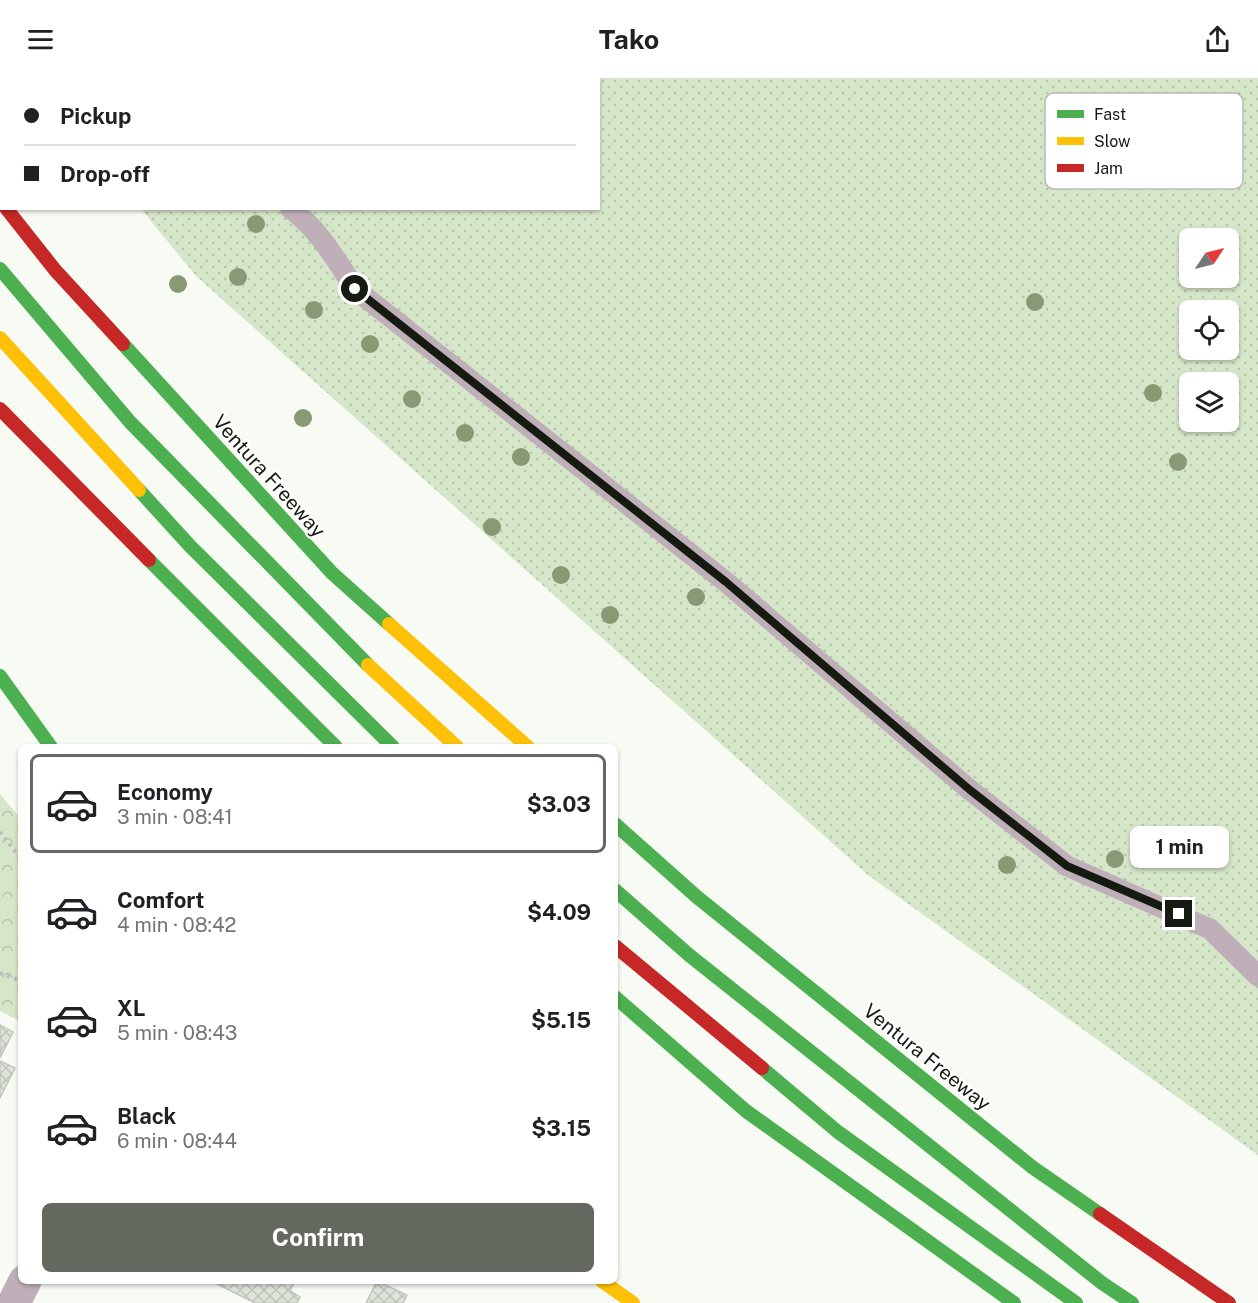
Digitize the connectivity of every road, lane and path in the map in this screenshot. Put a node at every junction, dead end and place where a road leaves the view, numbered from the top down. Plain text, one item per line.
1 (8, 210) edge
2 (293, 210) edge
3 (0, 269) edge
4 (0, 338) edge
5 (0, 409) edge
6 (0, 676) edge
7 (49, 744) edge
8 (333, 744) edge
9 (390, 744) edge
10 (454, 744) edge
11 (525, 744) edge
12 (618, 827) edge
13 (0, 832) edge
14 (18, 855) edge
15 (618, 893) edge
16 (618, 949) edge
17 (0, 973) edge
18 (1258, 976) edge
19 (18, 980) edge
20 (618, 1000) edge
21 (24, 1284) edge
22 (606, 1284) edge
23 (14, 1303) edge
24 (633, 1303) edge
25 (1014, 1303) edge
26 (1076, 1303) edge
27 (1132, 1303) edge
28 (1229, 1303) edge

1 - 11 main road, Ventura Freeway
2 - 18 lane
3 - 10 main road
4 - 9 main road
5 - 8 main road
6 - 7 main road
12 - 28 main road, Ventura Freeway
13 - 14 path
15 - 27 main road
16 - 26 main road
17 - 19 path
20 - 25 main road
21 - 23 street
22 - 24 main road

